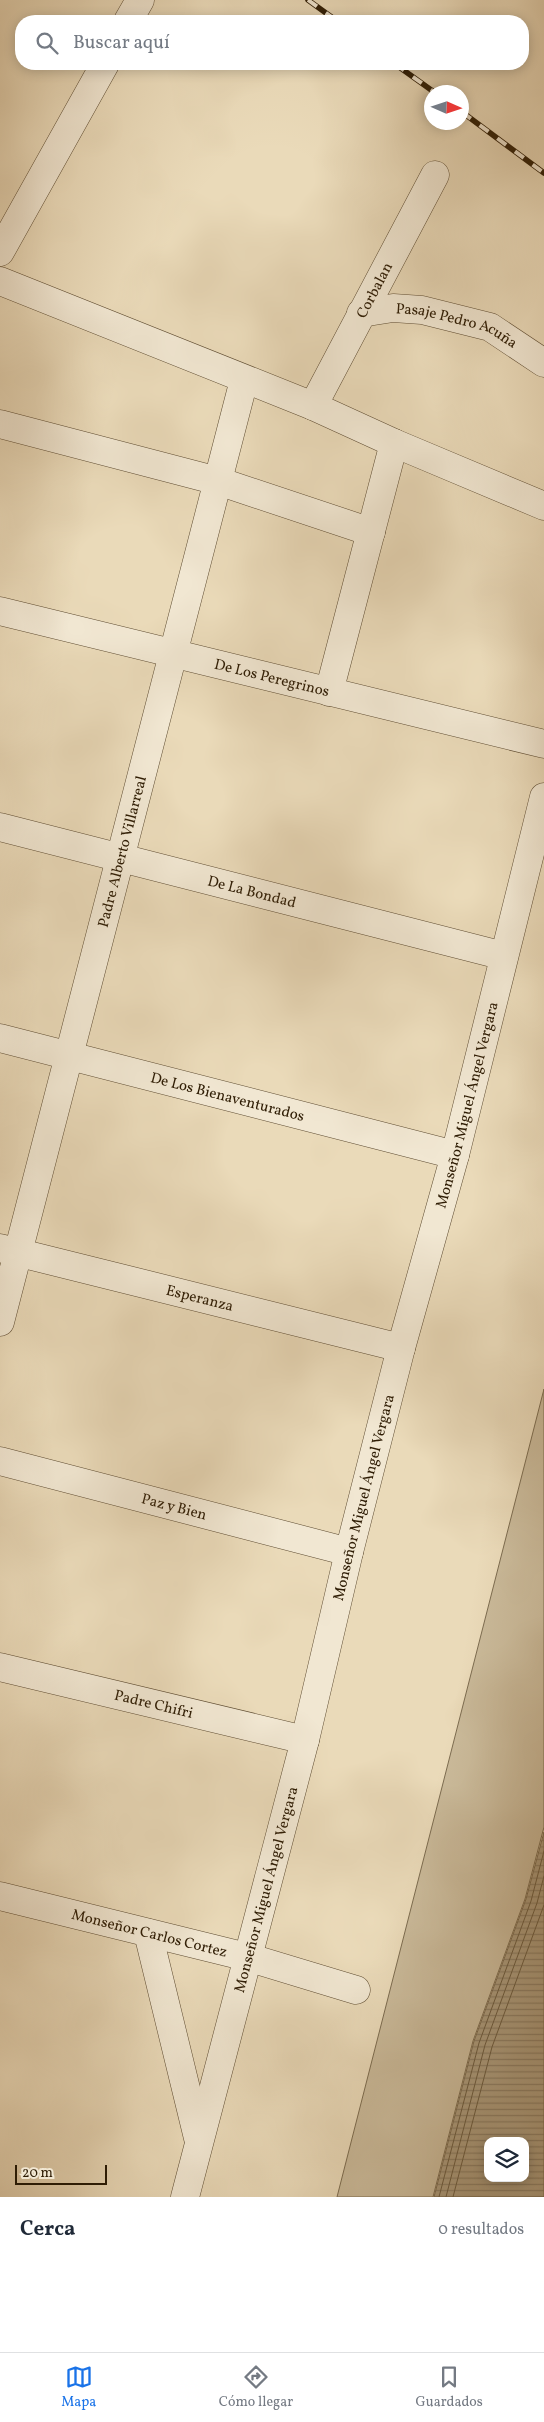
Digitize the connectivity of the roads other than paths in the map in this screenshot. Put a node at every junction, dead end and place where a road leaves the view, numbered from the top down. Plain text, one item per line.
1 (140, 0) edge
2 (131, 15) edge
3 (102, 70) edge
4 (435, 175) dead end
5 (0, 252) edge
6 (0, 281) edge
7 (361, 314) junction
8 (544, 363) edge
9 (244, 380) junction
10 (313, 406) junction
11 (0, 424) edge
12 (394, 443) junction
13 (218, 481) junction
14 (544, 506) edge
15 (371, 532) junction
16 (0, 611) edge
17 (173, 654) junction
18 (329, 692) junction
19 (544, 744) edge
20 (544, 797) edge
21 (0, 827) edge
22 (120, 858) junction
23 (504, 956) junction
24 (0, 1038) edge
25 (69, 1056) junction
26 (455, 1155) junction
27 (9, 1251) edge
28 (0, 1322) edge
29 (401, 1348) junction
30 (0, 1461) edge
31 (349, 1552) junction
32 (0, 1667) edge
33 (305, 1740) junction
34 (0, 1896) edge
35 (148, 1933) junction
36 (247, 1958) junction
37 (356, 1990) dead end
38 (199, 2142) junction
39 (185, 2197) edge

1 - 2 street
3 - 5 street
4 - 7 street, Corbalan
6 - 9 street
7 - 8 street, Pasaje Pedro Acuña
7 - 10 street, Corbalan
9 - 10 street
9 - 13 street, Padre Alberto Villarreal
10 - 12 street
11 - 13 street
12 - 14 street
12 - 15 street
13 - 15 street
13 - 17 street, Padre Alberto Villarreal
15 - 18 street
16 - 17 street, De Los Peregrinos
17 - 18 street, De Los Peregrinos
17 - 22 street, Padre Alberto Villarreal
18 - 19 street, De Los Peregrinos
20 - 23 street, Monseñor Miguel Ángel Vergara
21 - 22 street, De La Bondad
22 - 23 street, De La Bondad
22 - 25 street, Padre Alberto Villarreal
23 - 26 street, Monseñor Miguel Ángel Vergara
24 - 25 street, De Los Bienaventurados
25 - 26 street, De Los Bienaventurados
25 - 27 street, Padre Alberto Villarreal
26 - 29 street, Monseñor Miguel Ángel Vergara
27 - 28 street, Padre Alberto Villarreal
27 - 29 street, Esperanza
29 - 31 street, Monseñor Miguel Ángel Vergara
30 - 31 street, Paz y Bien
31 - 33 street, Monseñor Miguel Ángel Vergara
32 - 33 street, Padre Chifri
33 - 36 street, Monseñor Miguel Ángel Vergara
34 - 35 street, Monseñor Carlos Cortez
35 - 36 street, Monseñor Carlos Cortez
35 - 38 street
36 - 37 street, Monseñor Carlos Cortez
36 - 38 street, Monseñor Miguel Ángel Vergara
38 - 39 street, Monseñor Miguel Ángel Vergara

